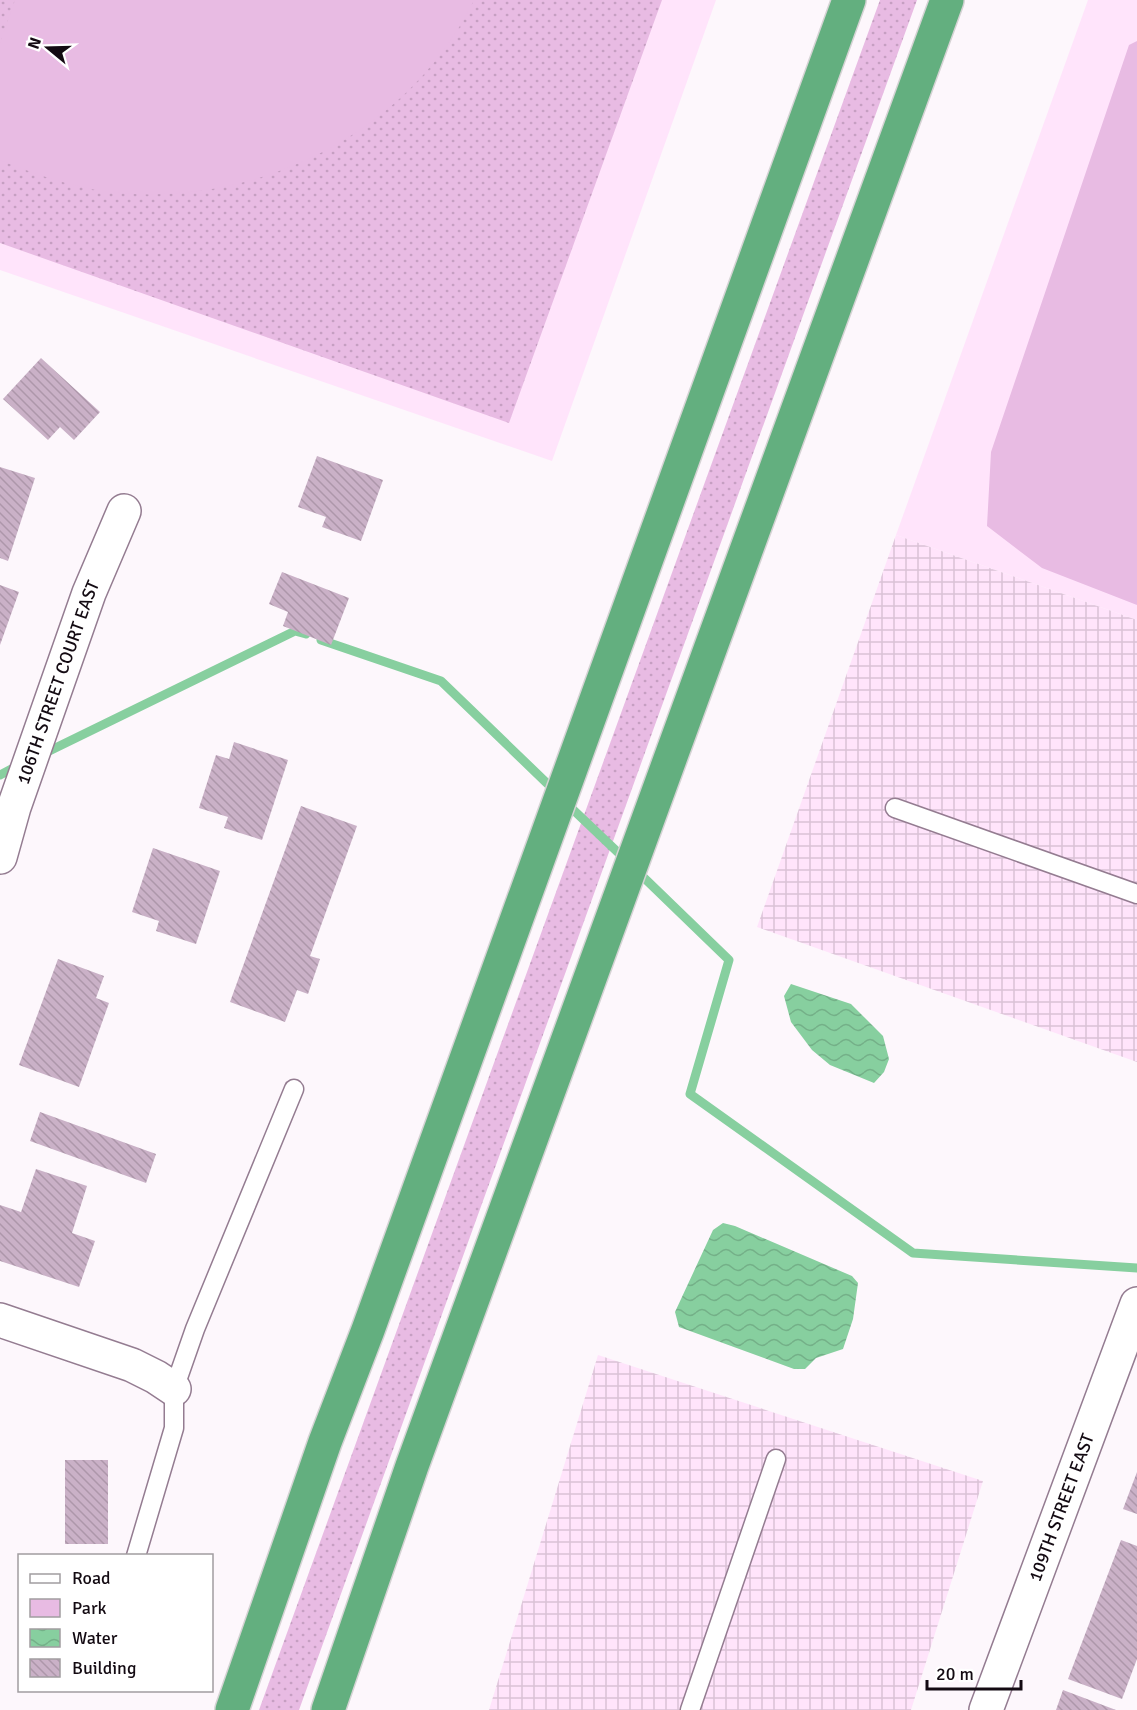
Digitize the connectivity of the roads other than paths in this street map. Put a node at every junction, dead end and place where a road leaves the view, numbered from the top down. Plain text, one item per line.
1 (849, 0) edge
2 (947, 0) edge
3 (124, 511) dead end
4 (895, 808) dead end
5 (0, 857) edge
6 (1137, 894) edge
7 (294, 1089) dead end
8 (1137, 1304) edge
9 (0, 1320) edge
10 (1124, 1382) edge
11 (174, 1389) junction
12 (777, 1459) dead end
13 (136, 1554) edge
14 (232, 1710) edge
15 (328, 1710) edge
16 (690, 1710) edge
17 (986, 1710) edge

1 - 14 highway
2 - 15 highway
3 - 5 street, 106TH STREET COURT EAST
4 - 6 lane
7 - 11 lane
8 - 10 street, 109TH STREET EAST
9 - 11 street
10 - 17 street, 109TH STREET EAST
11 - 13 lane
12 - 16 lane

